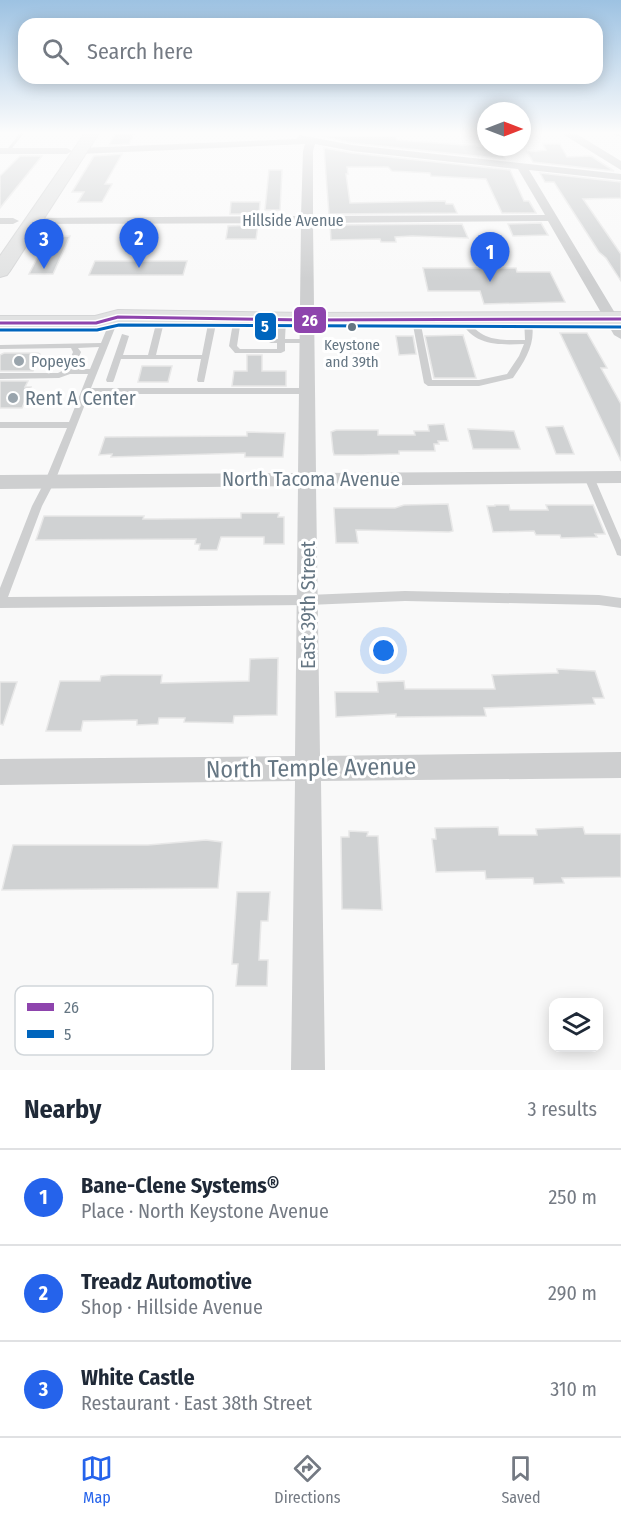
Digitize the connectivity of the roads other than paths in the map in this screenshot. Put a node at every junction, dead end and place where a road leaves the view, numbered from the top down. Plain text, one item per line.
1 (43, 183) edge
2 (55, 183) edge
3 (308, 183) edge
4 (532, 183) edge
5 (553, 218) junction
6 (307, 220) junction
7 (7, 221) edge
8 (34, 221) junction
9 (0, 238) edge
10 (0, 271) edge
11 (0, 309) edge
12 (162, 318) junction
13 (213, 319) junction
14 (527, 319) junction
15 (416, 320) junction
16 (0, 322) edge
17 (119, 324) junction
18 (618, 324) edge
19 (477, 326) junction
20 (308, 331) junction
21 (277, 337) junction
22 (237, 338) junction
23 (528, 342) junction
24 (103, 345) junction
25 (73, 346) junction
26 (0, 347) edge
27 (117, 357) junction
28 (151, 357) junction
29 (205, 357) junction
30 (69, 371) junction
31 (92, 372) junction
32 (0, 376) edge
33 (110, 380) dead end
34 (201, 380) dead end
35 (85, 391) junction
36 (308, 391) junction
37 (0, 425) edge
38 (72, 425) junction
39 (589, 477) junction
40 (621, 477) edge
41 (308, 479) junction
42 (0, 482) edge
43 (50, 482) junction
44 (621, 552) edge
45 (308, 600) junction
46 (0, 602) edge
47 (621, 603) edge
48 (621, 765) edge
49 (308, 769) junction
50 (0, 772) edge
51 (308, 1070) edge

1 - 7 main road
2 - 8 main road
3 - 6 street, East 39th Street
4 - 5 street
5 - 6 street, Hillside Avenue
5 - 18 street
6 - 8 street, Hillside Avenue
6 - 20 street, East 39th Street
7 - 9 main road
8 - 10 main road
11 - 17 main road
12 - 13 main road
12 - 17 main road
12 - 28 lane
13 - 22 main road
13 - 29 lane
14 - 18 main road
14 - 19 main road
14 - 23 lane
15 - 19 main road
15 - 20 main road
15 - 23 lane
16 - 17 main road
17 - 24 lane
17 - 27 lane
19 - 23 lane
20 - 21 main road
20 - 36 street, East 39th Street
21 - 22 main road
21 - 22 lane
24 - 25 lane
24 - 31 lane
25 - 26 lane
25 - 30 lane
27 - 28 lane
27 - 33 lane
28 - 29 lane
29 - 34 lane
30 - 31 lane
30 - 32 lane
31 - 35 lane
35 - 36 lane
35 - 38 lane
36 - 41 street, East 39th Street
37 - 38 lane
38 - 43 lane
39 - 40 street, North Tacoma Avenue
39 - 41 street, North Tacoma Avenue
39 - 44 lane
41 - 43 street, North Tacoma Avenue
41 - 45 street, East 39th Street
42 - 43 street, North Tacoma Avenue
43 - 46 lane
45 - 46 lane
45 - 47 lane
45 - 49 street, East 39th Street
48 - 49 street, North Temple Avenue
49 - 50 street, North Temple Avenue
49 - 51 street, East 39th Street

